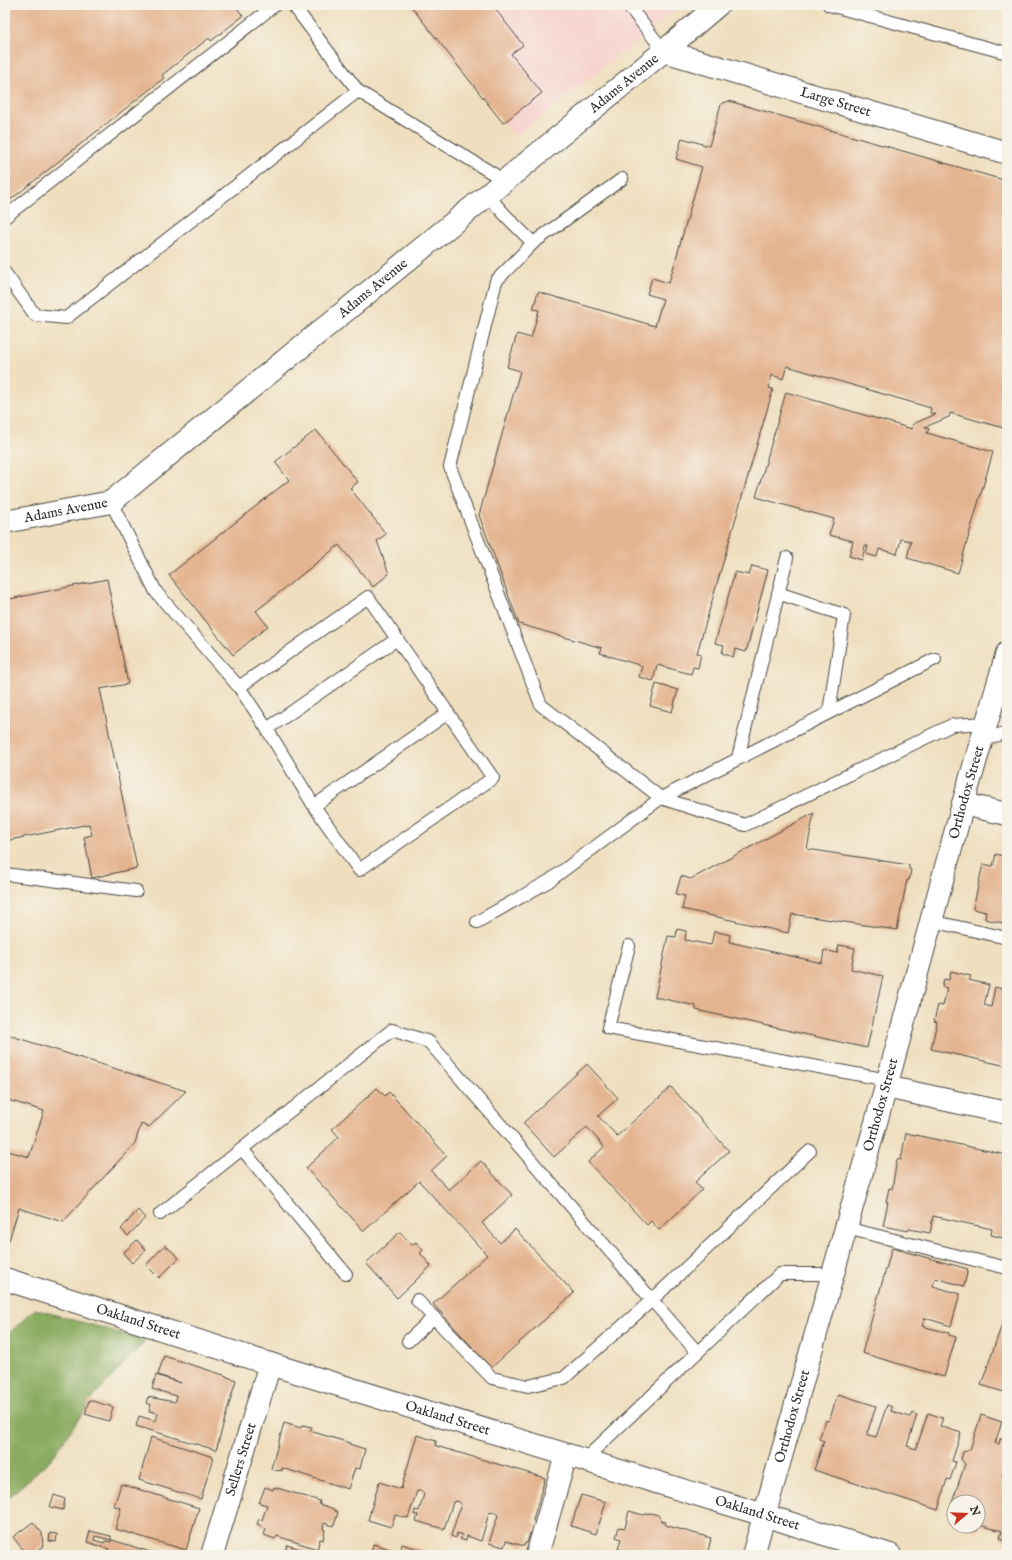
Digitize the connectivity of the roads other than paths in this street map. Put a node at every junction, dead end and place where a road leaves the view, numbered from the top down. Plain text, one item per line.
1 (275, 5) edge
2 (293, 5) edge
3 (628, 5) edge
4 (718, 5) edge
5 (829, 5) edge
6 (664, 52) junction
7 (1007, 53) edge
8 (358, 90) junction
9 (1007, 153) edge
10 (622, 179) dead end
11 (505, 181) junction
12 (488, 196) junction
13 (5, 217) edge
14 (533, 243) junction
15 (5, 273) edge
16 (111, 502) junction
17 (5, 522) edge
18 (787, 558) dead end
19 (778, 593) junction
20 (397, 639) junction
21 (1007, 653) edge
22 (935, 659) dead end
23 (239, 687) junction
24 (829, 712) junction
25 (448, 713) junction
26 (267, 729) junction
27 (984, 732) junction
28 (1007, 732) edge
29 (738, 758) junction
30 (661, 798) junction
31 (963, 804) junction
32 (314, 806) junction
33 (1007, 814) edge
34 (5, 874) edge
35 (136, 891) dead end
36 (931, 921) junction
37 (477, 922) dead end
38 (1007, 938) edge
39 (629, 946) dead end
40 (887, 1083) junction
41 (1007, 1113) edge
42 (242, 1149) junction
43 (810, 1152) dead end
44 (160, 1214) dead end
45 (846, 1228) junction
46 (1007, 1268) edge
47 (346, 1274) dead end
48 (832, 1274) junction
49 (5, 1279) edge
50 (417, 1300) dead end
51 (652, 1300) junction
52 (434, 1317) junction
53 (408, 1341) dead end
54 (697, 1352) junction
55 (270, 1364) junction
56 (575, 1457) junction
57 (764, 1515) junction
58 (212, 1555) edge
59 (537, 1555) edge
60 (753, 1555) edge
61 (890, 1555) edge

1 - 13 lane
2 - 8 lane
3 - 6 lane
4 - 6 street, Adams Avenue
5 - 7 lane
6 - 9 street, Large Street
6 - 11 street, Adams Avenue
8 - 11 lane
8 - 15 lane
10 - 14 lane
11 - 12 street, Adams Avenue
12 - 14 lane
12 - 16 street, Adams Avenue
14 - 30 lane
16 - 17 street, Adams Avenue
16 - 23 lane
18 - 19 lane
19 - 24 lane
19 - 29 lane
20 - 23 lane
20 - 25 lane
20 - 26 lane
21 - 27 street, Orthodox Street
22 - 24 lane
23 - 26 lane
24 - 29 lane
25 - 32 lane
25 - 32 lane
26 - 32 lane
27 - 28 lane
27 - 30 lane
27 - 31 street, Orthodox Street
29 - 30 lane
30 - 37 lane
31 - 33 street
31 - 36 street, Orthodox Street
34 - 35 lane
36 - 38 lane
36 - 40 street, Orthodox Street
39 - 40 lane
40 - 41 street
40 - 45 street, Orthodox Street
42 - 44 lane
42 - 47 lane
42 - 51 lane
43 - 51 lane
45 - 46 lane
45 - 48 street, Orthodox Street
48 - 54 lane
48 - 57 street, Orthodox Street
49 - 55 street, Oakland Street
50 - 52 lane
51 - 52 lane
51 - 54 lane
52 - 53 lane
54 - 56 lane
55 - 56 street, Oakland Street
55 - 58 street, Sellers Street
56 - 57 street, Oakland Street
56 - 59 street
57 - 60 street, Orthodox Street
57 - 61 street, Oakland Street

